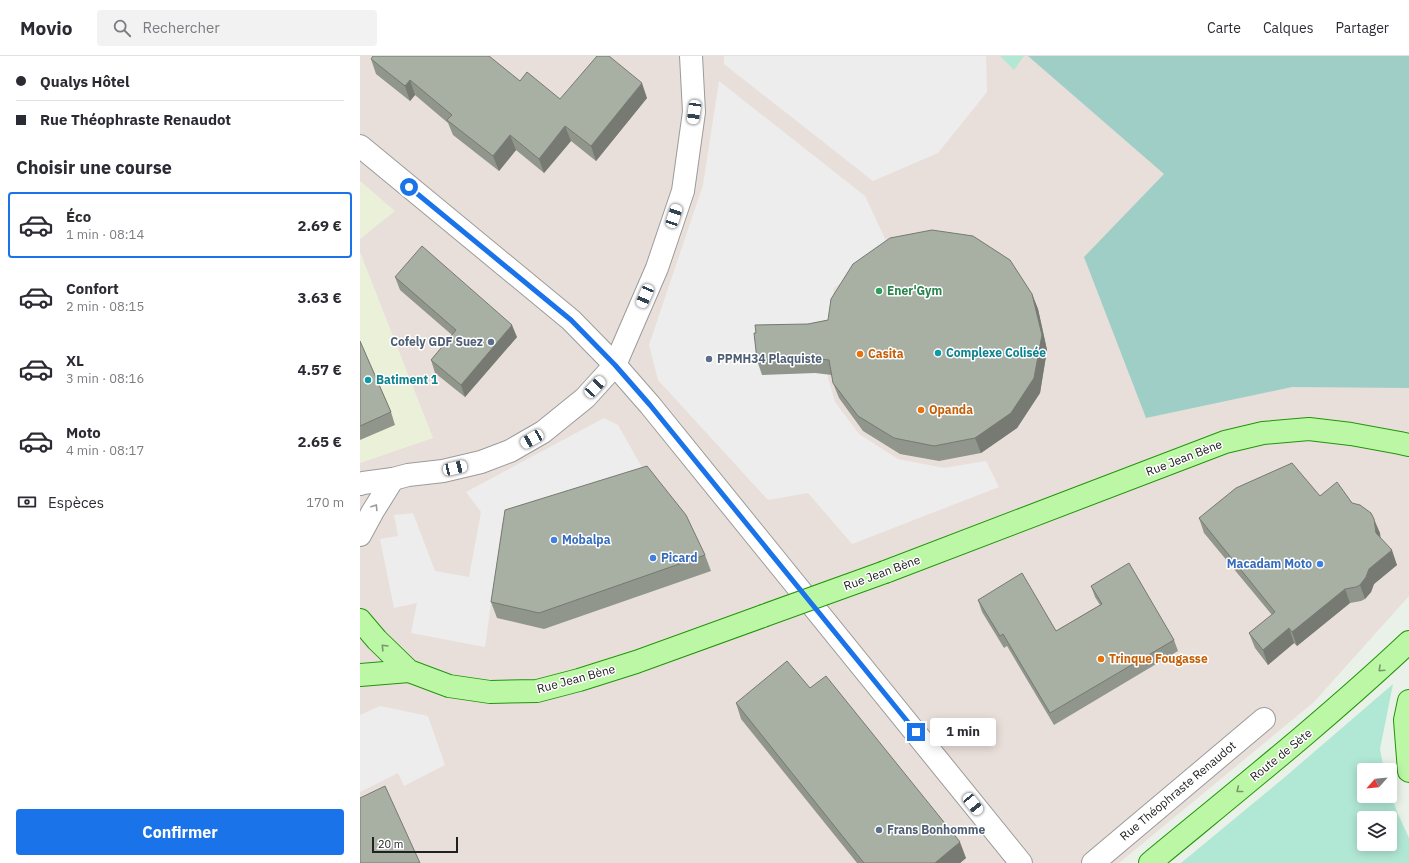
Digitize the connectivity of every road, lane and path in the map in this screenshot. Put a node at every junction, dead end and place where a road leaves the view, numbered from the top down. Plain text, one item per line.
1 (691, 56) edge
2 (360, 146) edge
3 (615, 365) junction
4 (1351, 434) junction
5 (1409, 445) edge
6 (1409, 460) edge
7 (393, 479) junction
8 (360, 484) edge
9 (360, 535) edge
10 (360, 620) edge
11 (1409, 642) edge
12 (409, 671) junction
13 (360, 675) edge
14 (1409, 700) edge
15 (1264, 719) dead end
16 (1409, 771) edge
17 (1021, 863) edge
18 (1093, 863) edge
19 (1150, 863) edge

1 - 3 street
2 - 3 street
3 - 7 street
3 - 17 street
4 - 5 main road, Rue Jean Bène
4 - 6 main road, Rue Jean Bène
4 - 12 main road, Rue Jean Bène, bridge
7 - 8 street
9 -> 7 street
12 -> 10 main road, Rue Jean Bène
11 -> 19 main road, Route de Sète
12 - 13 main road, Rue Jean Bène
14 - 16 main road
15 - 18 street, Rue Théophraste Renaudot

